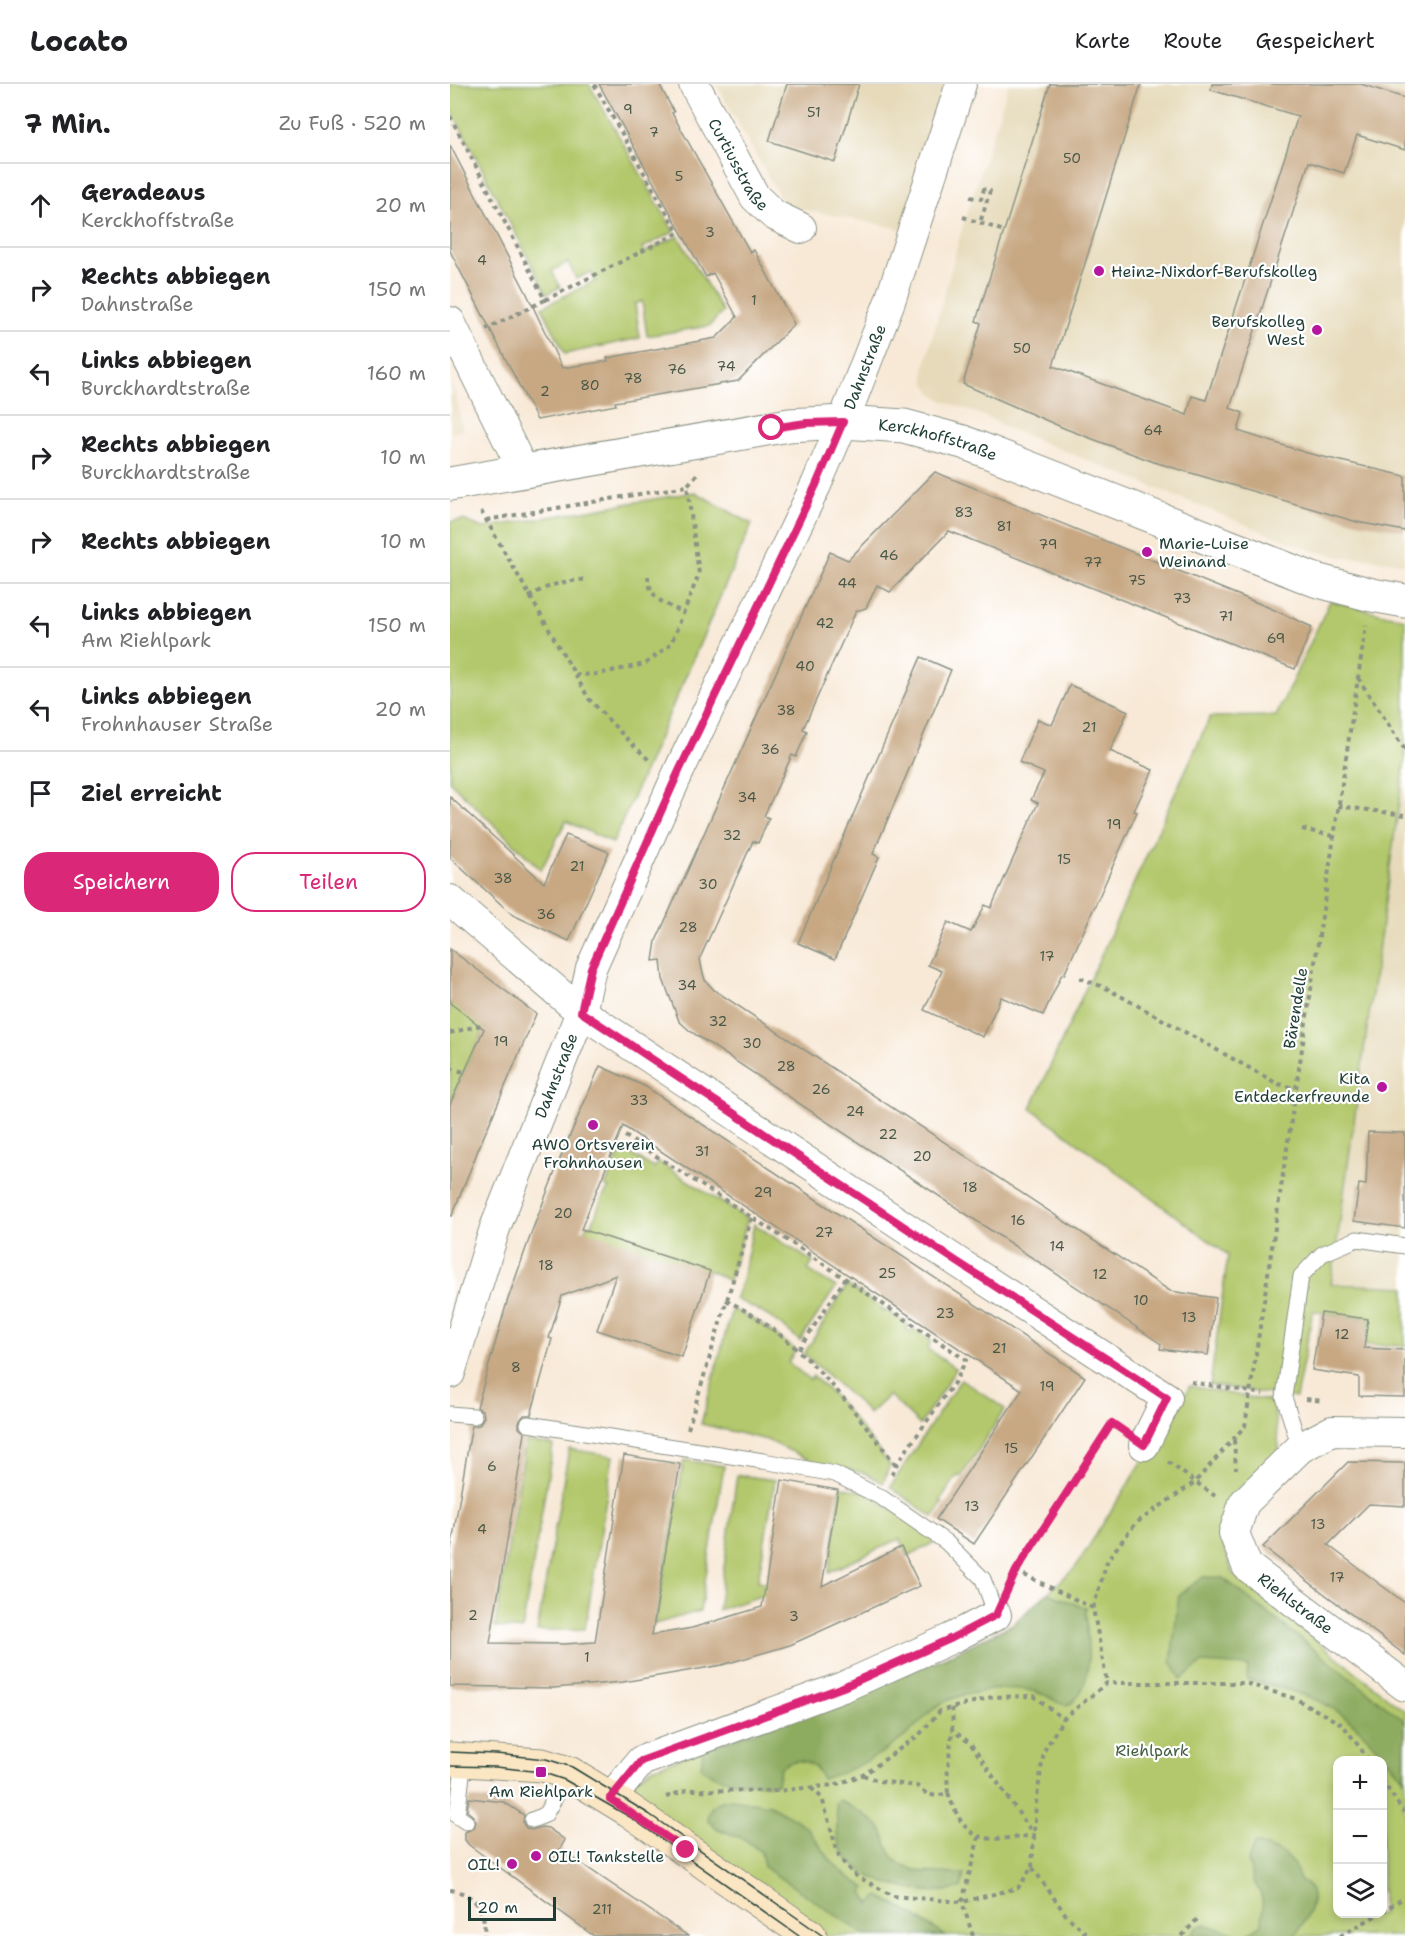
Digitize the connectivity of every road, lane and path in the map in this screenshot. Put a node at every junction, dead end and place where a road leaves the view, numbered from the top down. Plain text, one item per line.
1 (594, 84) edge
2 (694, 84) edge
3 (961, 84) edge
4 (450, 116) edge
5 (970, 197) dead end
6 (963, 218) dead end
7 (980, 223) junction
8 (801, 228) dead end
9 (1004, 231) dead end
10 (545, 300) junction
11 (455, 332) edge
12 (843, 422) junction
13 (730, 434) junction
14 (523, 470) junction
15 (457, 482) edge
16 (687, 486) junction
17 (486, 520) junction
18 (648, 576) dead end
19 (588, 579) dead end
20 (1372, 595) junction
21 (529, 597) junction
22 (1405, 601) edge
23 (685, 613) junction
24 (575, 675) junction
25 (1358, 678) junction
26 (1405, 750) edge
27 (679, 771) junction
28 (1338, 806) junction
29 (1405, 815) edge
30 (1302, 830) dead end
31 (1333, 836) junction
32 (450, 900) edge
33 (1080, 978) dead end
34 (581, 1012) junction
35 (485, 1024) dead end
36 (450, 1033) edge
37 (450, 1068) edge
38 (464, 1072) dead end
39 (1295, 1088) junction
40 (625, 1136) dead end
41 (752, 1217) junction
42 (1405, 1246) edge
43 (845, 1279) junction
44 (726, 1300) junction
45 (799, 1349) junction
46 (450, 1373) edge
47 (1251, 1393) junction
48 (1284, 1397) junction
49 (1167, 1398) junction
50 (450, 1414) edge
51 (474, 1416) dead end
52 (528, 1424) dead end
53 (1332, 1431) junction
54 (1405, 1432) edge
55 (1144, 1445) junction
56 (681, 1448) junction
57 (1300, 1448) junction
58 (896, 1465) junction
59 (1195, 1482) junction
60 (882, 1497) junction
61 (1240, 1514) junction
62 (1016, 1571) junction
63 (1093, 1608) junction
64 (996, 1615) junction
65 (1107, 1683) junction
66 (1405, 1686) edge
67 (952, 1706) junction
68 (1063, 1719) junction
69 (952, 1730) junction
70 (1365, 1756) edge
71 (457, 1759) edge
72 (569, 1773) junction
73 (863, 1775) junction
74 (1387, 1787) edge
75 (811, 1788) junction
76 (948, 1793) junction
77 (620, 1804) junction
78 (1405, 1812) edge
79 (532, 1820) dead end
80 (466, 1822) dead end
81 (1034, 1834) junction
82 (979, 1836) junction
83 (1032, 1868) junction
84 (450, 1890) edge
85 (1405, 1897) edge
86 (962, 1902) junction
87 (1387, 1909) edge
88 (1199, 1917) dead end
89 (1372, 1918) edge
90 (484, 1936) edge
91 (810, 1936) edge
92 (973, 1936) edge
93 (1089, 1936) edge
94 (1182, 1936) edge
95 (1340, 1936) edge

1 - 10 path
2 - 8 street, Curtiusstraße
3 - 12 street, Dahnstraße
4 - 10 path
5 - 7 path
6 - 7 path
7 - 9 path
10 - 11 path
11 - 14 street
12 - 13 street, Kerckhoffstraße
12 - 20 street, Kerckhoffstraße
12 - 27 street, Dahnstraße
13 - 14 street, Kerckhoffstraße
13 - 16 path
14 - 15 street, Kerckhoffstraße
15 - 17 path
16 - 17 path
16 - 23 path
17 - 21 path
18 - 23 path
19 - 21 path
20 - 22 street, Kerckhoffstraße
20 - 25 path, Bärendelle
21 - 24 path
23 - 24 path
24 - 27 path
25 - 26 path
25 - 28 path, Bärendelle
27 - 34 street, Dahnstraße
28 - 29 path
28 - 31 path, Bärendelle
30 - 31 path
31 - 39 path, Bärendelle
32 - 34 street
33 - 39 path
34 - 46 street, Dahnstraße
34 - 49 street
35 - 36 path
37 - 38 path
39 - 47 path, Bärendelle
40 - 41 path
41 - 43 path
41 - 44 path
42 - 48 lane
43 - 45 path
43 - 58 path
44 - 45 path
44 - 56 path
45 - 58 path
47 - 48 path
47 - 49 path
47 - 59 path, Bärendelle
48 - 53 path
48 - 57 lane
49 - 55 street
50 - 51 lane
52 - 56 lane
53 - 54 street
53 - 57 street
55 - 59 path
55 - 62 path
56 - 60 lane
57 - 61 street
58 - 60 path
59 - 61 path
59 - 63 path
60 - 64 lane
61 - 66 street, Riehlstraße
62 - 63 path
62 - 64 path
63 - 65 path
64 - 77 street
65 - 68 path
65 - 70 path
67 - 68 path
67 - 69 path
67 - 73 path
68 - 81 path
69 - 76 path
69 - 81 path
71 - 72 main road
71 - 80 lane
72 - 77 main road
72 - 79 lane
73 - 75 path
73 - 76 path
74 - 78 path
75 - 77 path
75 - 86 path
76 - 82 path
77 - 91 main road
81 - 82 path
81 - 83 path
82 - 86 path
83 - 86 path
83 - 93 path
84 - 90 path
85 - 87 path
86 - 92 path
88 - 94 path
89 - 95 path

